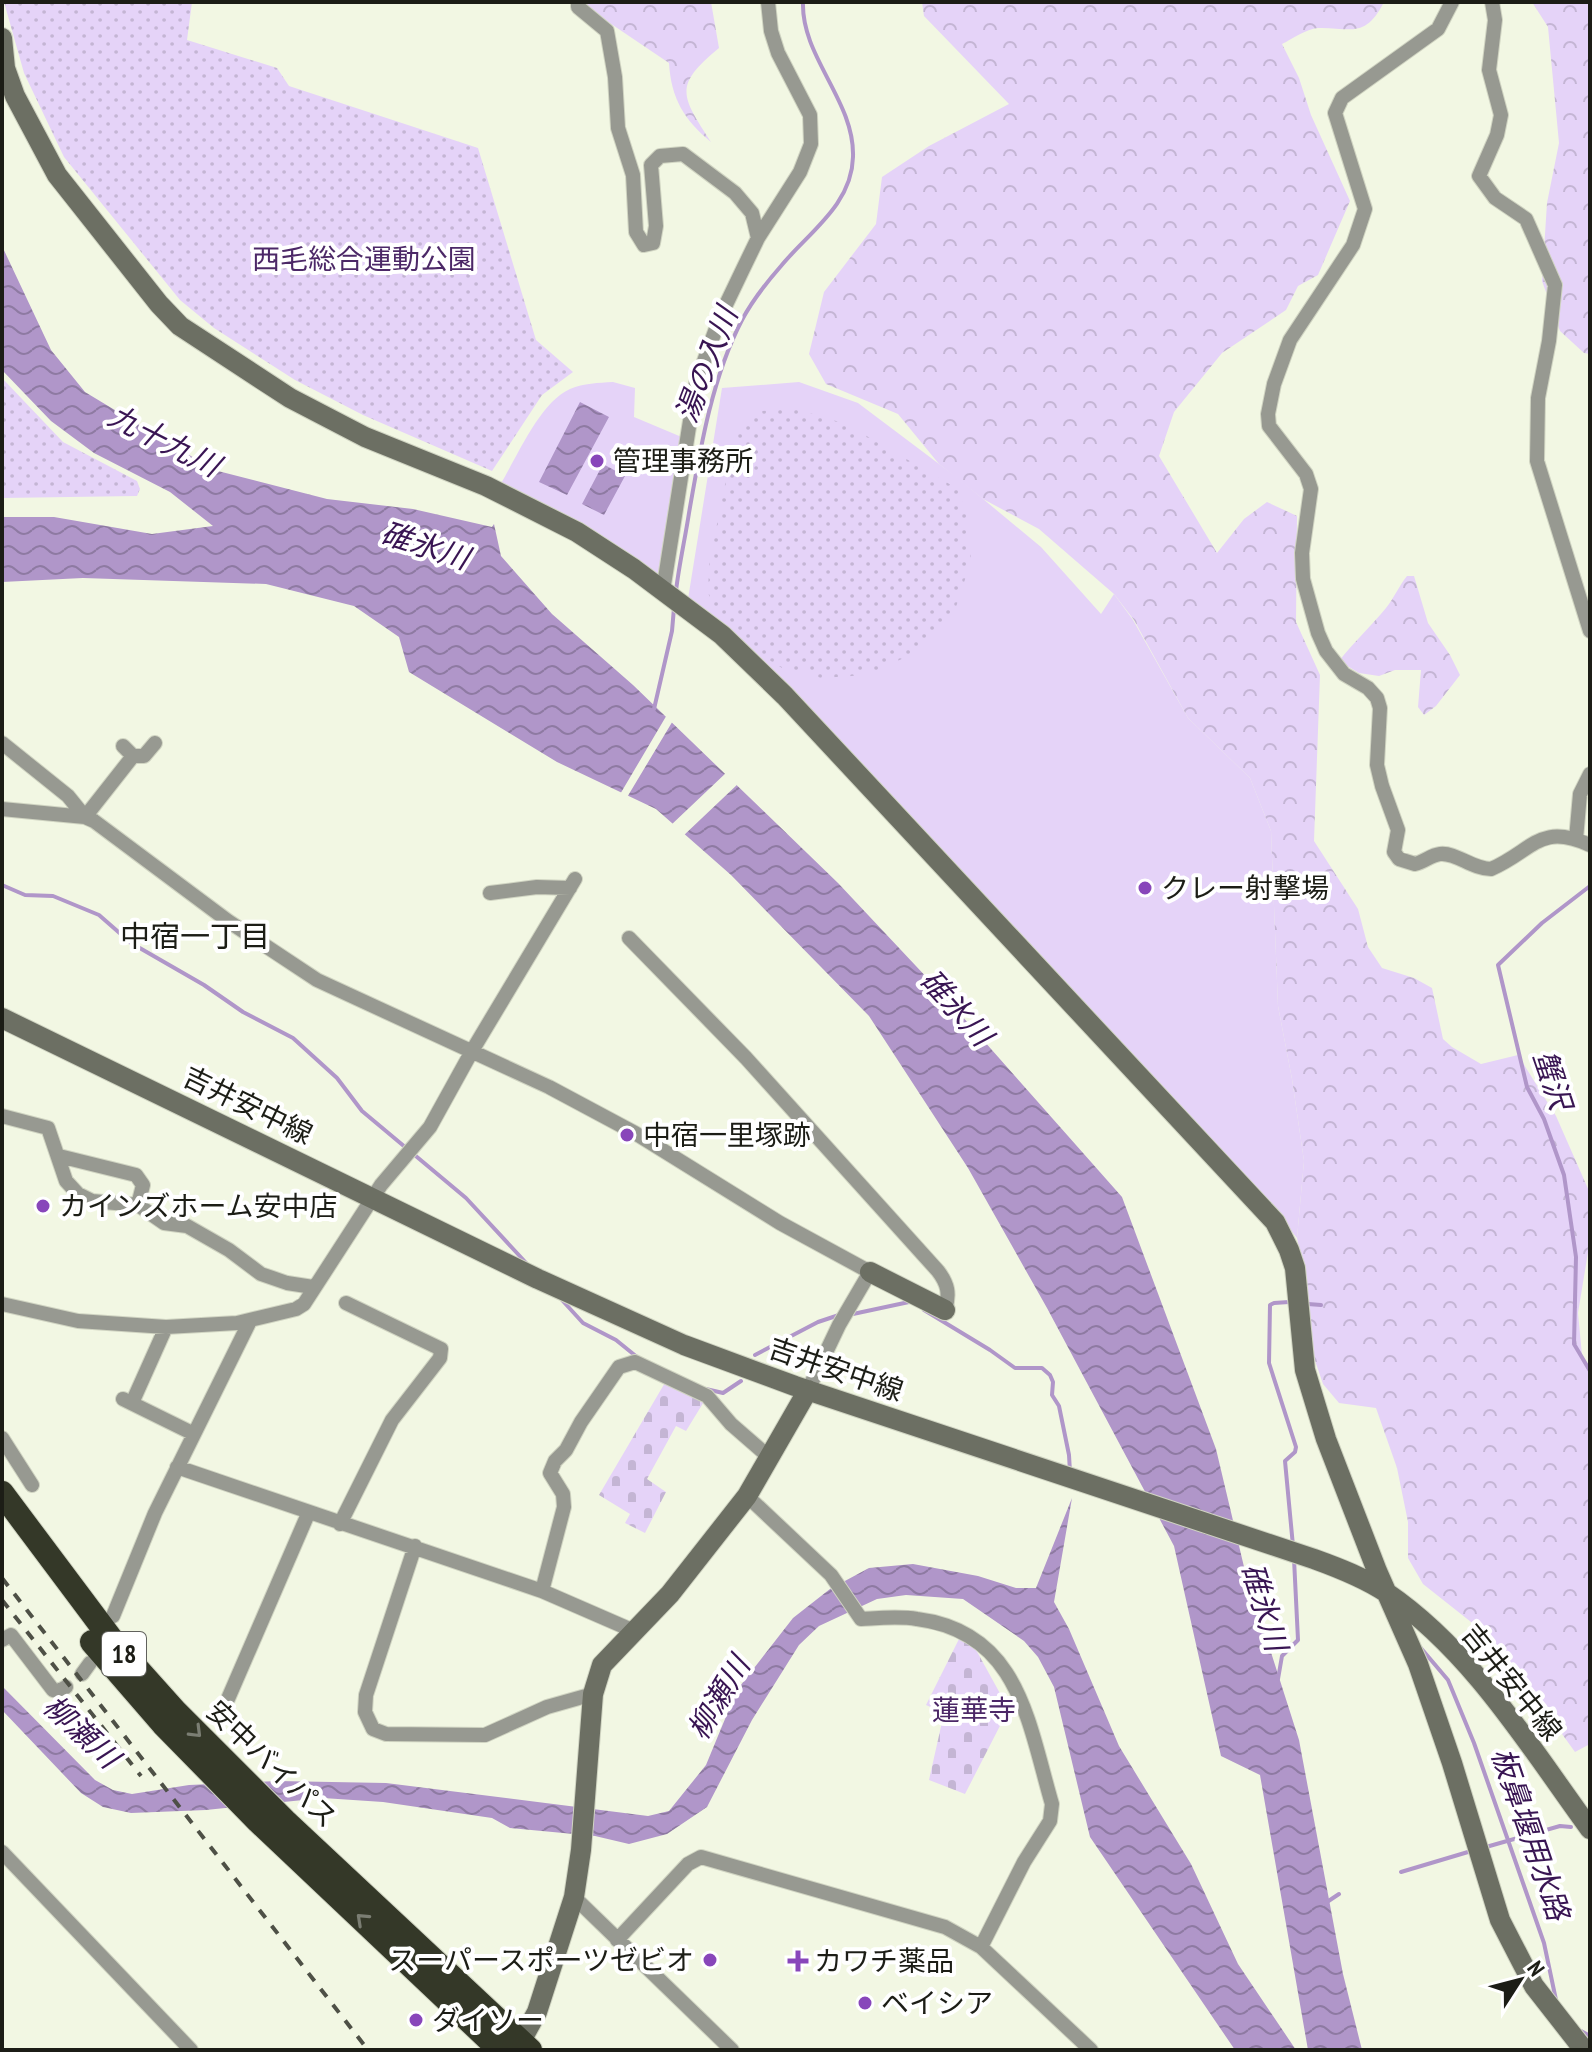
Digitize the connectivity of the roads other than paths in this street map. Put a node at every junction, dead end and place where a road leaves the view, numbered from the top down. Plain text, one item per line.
1 (578, 2) edge
2 (768, 2) edge
3 (1452, 2) edge
4 (1492, 2) edge
5 (2, 38) edge
6 (758, 238) junction
7 (672, 597) junction
8 (1590, 631) edge
9 (2, 743) edge
10 (155, 743) dead end
11 (1590, 774) edge
12 (2, 809) edge
13 (85, 817) junction
14 (1583, 842) edge
15 (490, 893) dead end
16 (629, 938) dead end
17 (2, 1018) edge
18 (472, 1051) junction
19 (2, 1116) edge
20 (59, 1156) junction
21 (372, 1197) junction
22 (138, 1205) junction
23 (870, 1272) junction
24 (313, 1287) junction
25 (346, 1303) dead end
26 (2, 1304) edge
27 (945, 1310) joint
28 (250, 1321) junction
29 (166, 1327) junction
30 (808, 1390) junction
31 (194, 1434) junction
32 (2, 1438) edge
33 (769, 1457) junction
34 (177, 1467) junction
35 (2, 1484) edge
36 (32, 1485) dead end
37 (2, 1493) edge
38 (747, 1496) junction
39 (308, 1514) junction
40 (12, 1521) edge
41 (340, 1524) junction
42 (415, 1546) junction
43 (542, 1591) junction
44 (1386, 1592) junction
45 (113, 1616) dead end
46 (634, 1631) junction
47 (2, 1640) edge
48 (66, 1687) dead end
49 (593, 1694) junction
50 (221, 1715) dead end
51 (227, 1777) junction
52 (1590, 1829) edge
53 (2, 1852) edge
54 (574, 1897) junction
55 (617, 1940) junction
56 (981, 1947) junction
57 (1082, 2047) edge
58 (517, 2048) edge
59 (191, 2050) edge
60 (732, 2050) edge
61 (1584, 2050) edge

1 - 6 street
2 - 6 street
3 - 14 street
4 - 8 street
5 - 7 street
6 - 7 street
7 - 44 street
9 - 13 street
10 - 13 street
11 - 14 street
12 - 13 street
13 - 18 street
15 - 18 street
16 - 27 street
17 - 21 street, 吉井安中線
18 - 21 street
18 - 23 street
19 - 20 street
20 - 22 street
20 - 22 street
21 - 24 street
21 - 30 street, 吉井安中線
22 - 24 street
23 - 27 street
23 - 30 street
24 - 28 street
25 - 41 street
26 - 29 street
28 - 29 street
28 - 31 street
29 - 31 street
30 - 33 street
30 - 44 street, 吉井安中線
31 - 34 street
32 - 36 street
33 - 38 street
33 - 43 street
34 - 39 street
34 - 45 street
35 - 40 highway
37 - 40 highway, 安中バイパス / 18
38 - 46 street
38 - 56 street
39 - 41 street
39 - 50 street
40 - 51 highway, 安中バイパス / 18
41 - 42 street
42 - 43 street
42 - 49 street
43 - 46 street
44 - 52 street, 吉井安中線
44 - 61 street
46 - 49 street
47 - 48 street
49 - 54 street
51 - 58 highway, 安中バイパス / 18
58 -> 51 highway, 安中バイパス / 18
53 - 59 street
54 - 55 street
54 - 58 street
55 - 56 street
55 - 60 street
56 - 57 street

